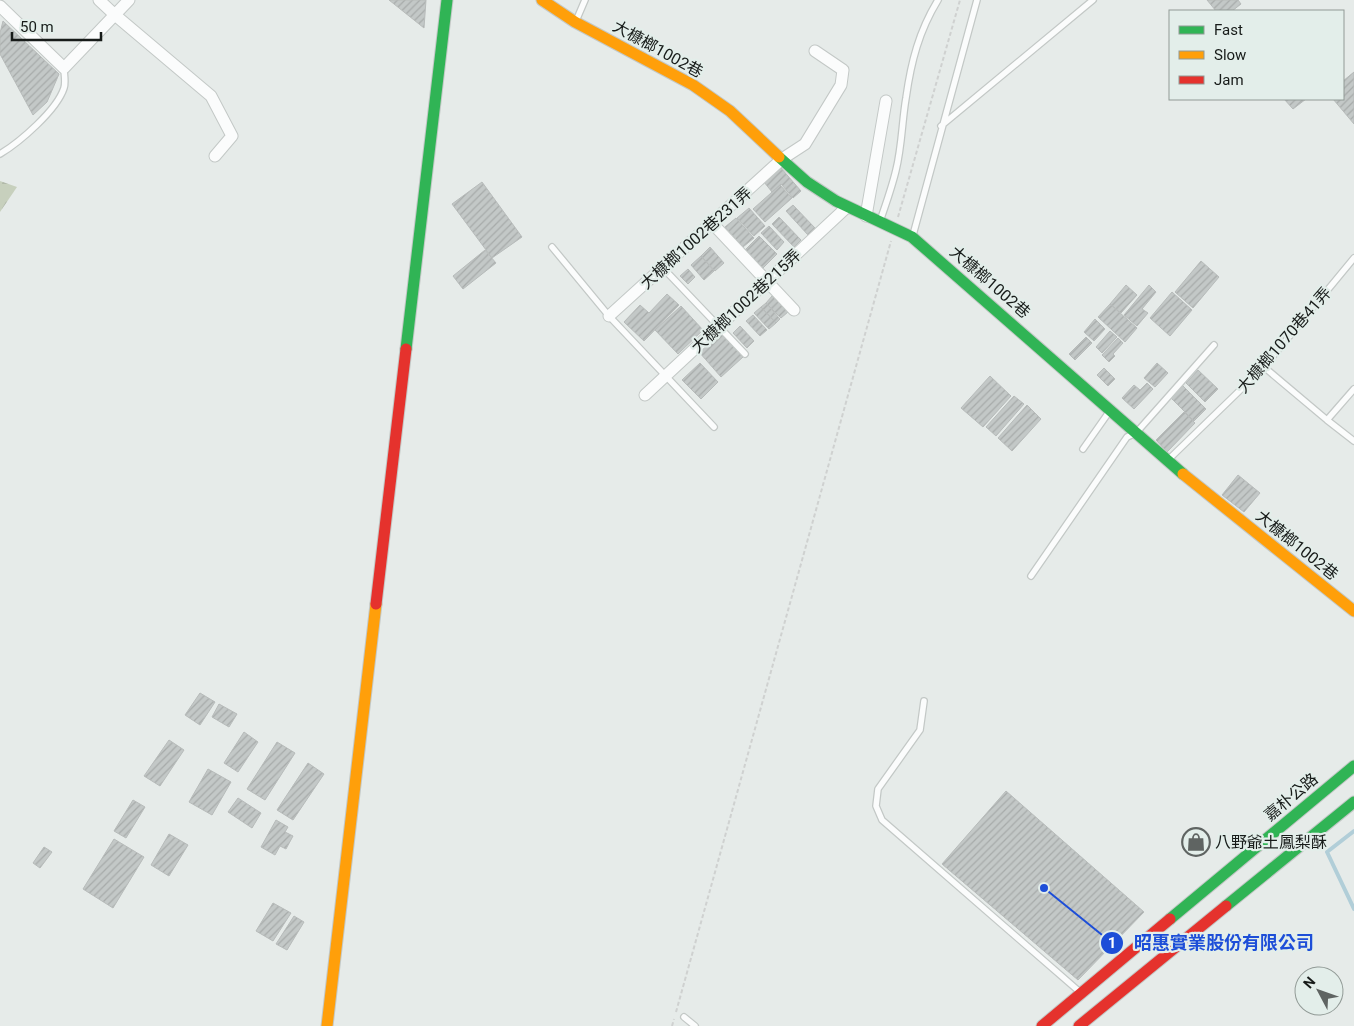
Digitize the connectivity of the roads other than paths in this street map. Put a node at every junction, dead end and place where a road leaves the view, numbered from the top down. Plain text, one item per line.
1 (99, 0) edge
2 (130, 0) edge
3 (447, 0) edge
4 (542, 0) edge
5 (585, 0) edge
6 (938, 0) edge
7 (977, 0) edge
8 (1093, 0) edge
9 (0, 6) edge
10 (115, 15) junction
11 (575, 22) junction
12 (815, 51) dead end
13 (64, 68) junction
14 (886, 101) dead end
15 (941, 126) junction
16 (0, 154) edge
17 (215, 156) dead end
18 (782, 159) junction
19 (847, 207) junction
20 (866, 216) junction
21 (712, 223) junction
22 (880, 223) junction
23 (912, 237) junction
24 (552, 247) dead end
25 (1354, 258) edge
26 (662, 268) junction
27 (768, 281) junction
28 (794, 310) dead end
29 (609, 316) junction
30 (719, 327) junction
31 (1214, 345) dead end
32 (745, 354) dead end
33 (1264, 367) junction
34 (666, 376) junction
35 (1354, 389) edge
36 (645, 395) dead end
37 (1110, 410) junction
38 (1327, 420) junction
39 (714, 427) dead end
40 (1136, 433) junction
41 (1354, 441) edge
42 (1083, 448) dead end
43 (1167, 461) junction
44 (1031, 576) dead end
45 (1354, 611) edge
46 (924, 701) dead end
47 (1354, 766) edge
48 (1354, 802) edge
49 (1081, 994) junction
50 (684, 1016) dead end
51 (327, 1026) edge
52 (695, 1026) edge
53 (1042, 1026) edge
54 (1079, 1026) edge

1 - 10 street
2 - 10 street
3 - 51 main road
4 - 11 main road, 大槺榔1002巷
5 - 11 lane
6 - 22 lane
7 - 15 lane
8 - 15 lane
9 - 13 street
10 - 13 street
10 - 17 street
11 - 18 main road, 大槺榔1002巷
12 - 18 street, 大槺榔1002巷231弄
13 - 16 lane
14 - 20 street
15 - 23 lane
18 - 19 main road, 大槺榔1002巷
18 - 21 street, 大槺榔1002巷231弄
19 - 20 main road, 大槺榔1002巷
19 - 27 street, 大槺榔1002巷215弄
20 - 22 main road, 大槺榔1002巷
21 - 26 street, 大槺榔1002巷231弄
21 - 27 street
22 - 23 main road, 大槺榔1002巷
23 - 37 main road, 大槺榔1002巷
24 - 29 lane
25 - 33 lane, 大槺榔1070巷41弄
26 - 29 street, 大槺榔1002巷231弄
26 - 30 lane
27 - 28 street
27 - 30 street, 大槺榔1002巷215弄
29 - 34 lane
30 - 32 lane
30 - 34 street, 大槺榔1002巷215弄
31 - 40 lane
33 - 38 lane
33 - 43 lane, 大槺榔1070巷41弄
34 - 36 street, 大槺榔1002巷215弄
34 - 39 lane
35 - 38 lane
37 - 40 main road, 大槺榔1002巷
37 - 42 lane
38 - 41 lane
40 - 43 main road, 大槺榔1002巷
40 - 44 lane
43 - 45 main road, 大槺榔1002巷
46 - 49 lane
47 - 49 main road, 嘉朴公路
48 - 54 main road
49 - 53 main road, 嘉朴公路
50 - 52 lane

